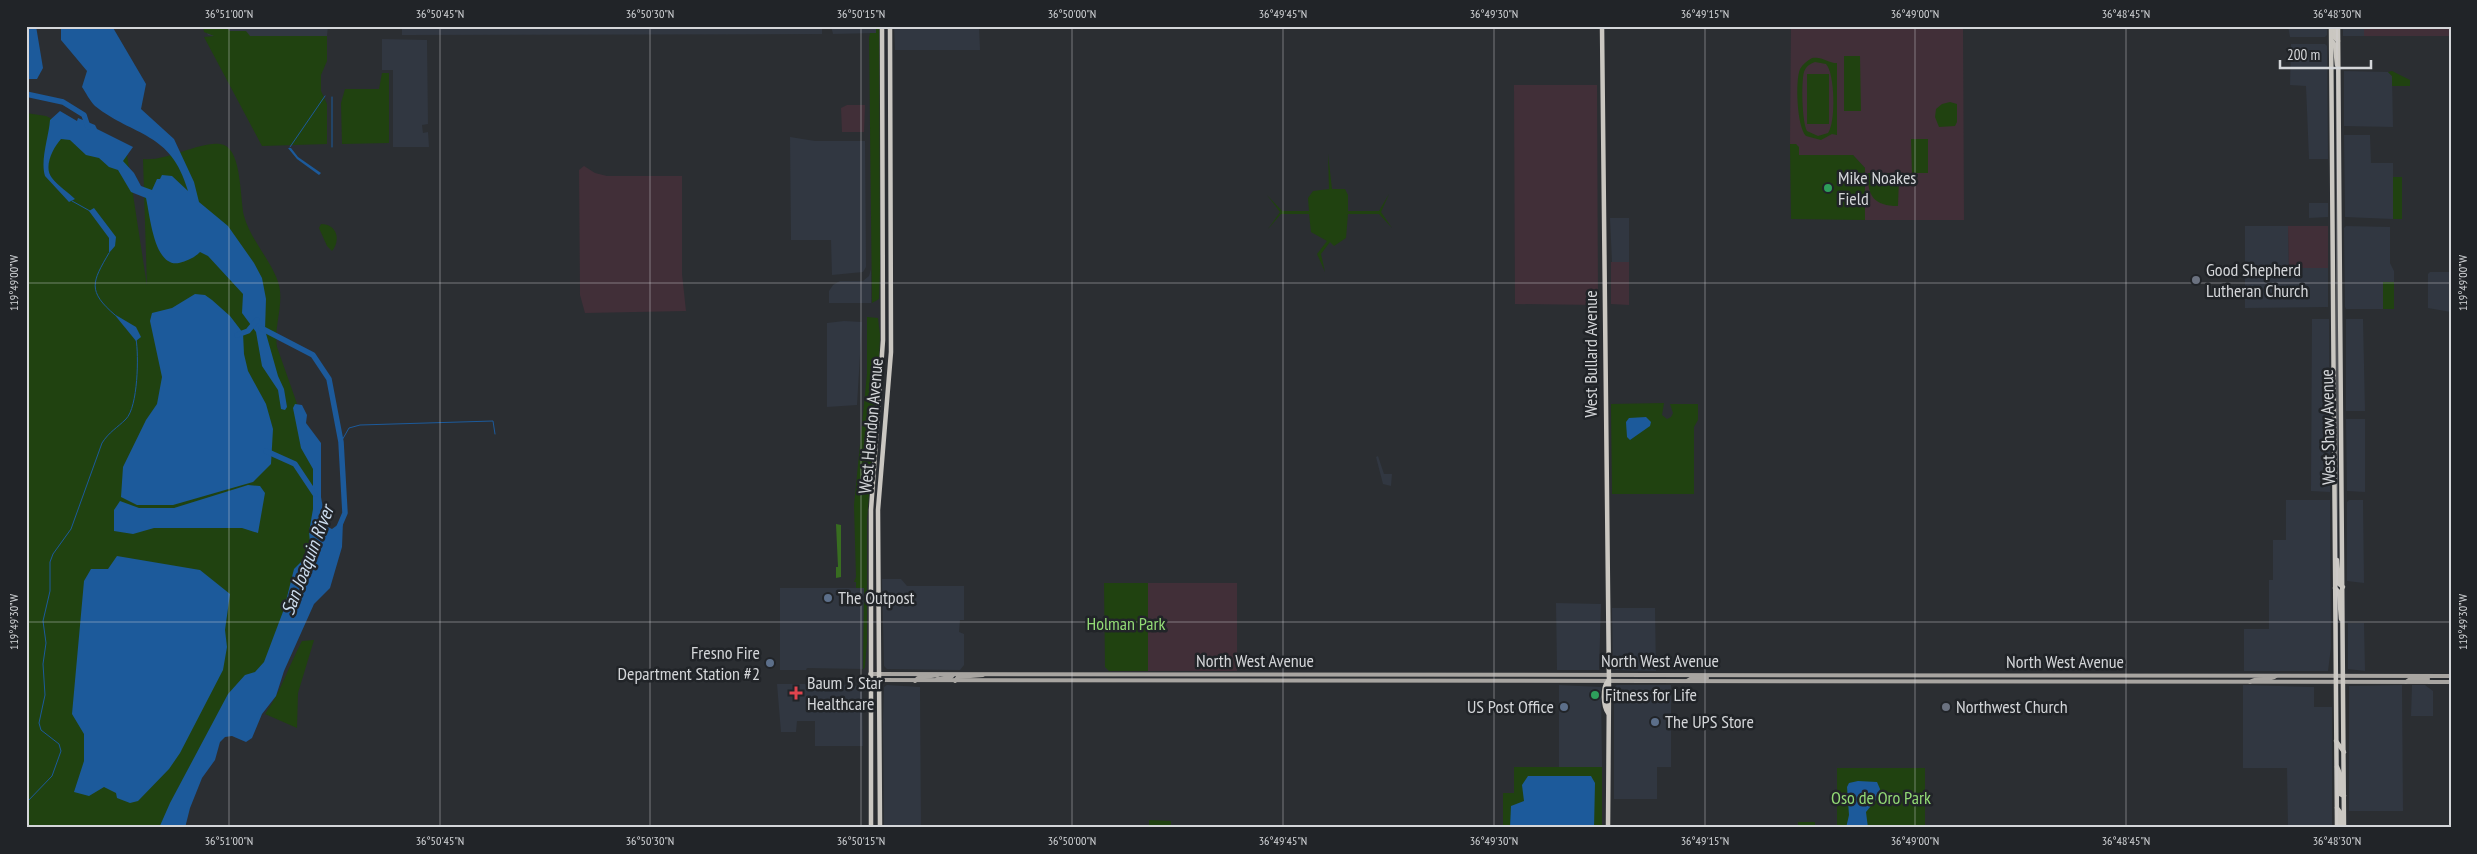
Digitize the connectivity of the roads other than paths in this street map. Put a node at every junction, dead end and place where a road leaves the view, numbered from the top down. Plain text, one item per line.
1 (882, 26) edge
2 (890, 26) edge
3 (1602, 26) edge
4 (2333, 26) edge
5 (2338, 26) edge
6 (2331, 41) junction
7 (2338, 41) junction
8 (2339, 71) junction
9 (2335, 557) junction
10 (2343, 587) junction
11 (2335, 588) junction
12 (2343, 626) junction
13 (870, 674) junction
14 (878, 674) junction
15 (941, 674) junction
16 (953, 674) junction
17 (984, 674) junction
18 (1608, 675) junction
19 (1742, 675) junction
20 (2224, 676) junction
21 (2276, 676) junction
22 (2336, 676) junction
23 (2344, 676) junction
24 (2442, 676) junction
25 (2451, 676) edge
26 (870, 680) junction
27 (878, 681) junction
28 (915, 681) junction
29 (932, 681) junction
30 (955, 681) junction
31 (1608, 681) junction
32 (2193, 681) junction
33 (1688, 682) junction
34 (2250, 682) junction
35 (2336, 682) junction
36 (2406, 682) junction
37 (2451, 682) edge
38 (2344, 683) junction
39 (2336, 740) junction
40 (2344, 752) junction
41 (2336, 763) junction
42 (2344, 796) junction
43 (871, 828) edge
44 (880, 828) edge
45 (1608, 828) edge
46 (2338, 828) edge
47 (2344, 828) edge

1 - 13 main road, West Herndon Avenue
2 - 14 main road, West Herndon Avenue
3 - 18 main road, West Bullard Avenue
4 - 6 main road, West Shaw Avenue
4 - 7 main road
5 - 7 main road, West Shaw Avenue
6 - 8 main road
6 - 9 main road, West Shaw Avenue
7 - 8 main road, West Shaw Avenue
8 - 10 main road, West Shaw Avenue
9 - 10 main road
9 - 11 main road, West Shaw Avenue
10 - 12 main road, West Shaw Avenue
11 - 12 main road
11 - 22 main road, West Shaw Avenue
12 - 23 main road, West Shaw Avenue
13 - 14 main road, North West Avenue
13 - 26 main road, West Herndon Avenue
14 - 15 main road, North West Avenue
14 - 27 main road, West Herndon Avenue
15 - 16 main road, North West Avenue
15 - 28 main road
16 - 17 main road, North West Avenue
16 - 29 main road
17 - 18 main road, North West Avenue
17 - 30 main road
18 - 19 main road, North West Avenue
18 - 31 main road, West Bullard Avenue
19 - 20 main road, North West Avenue
19 - 33 main road
20 - 21 main road, North West Avenue
20 - 32 main road
21 - 22 main road, North West Avenue
21 - 34 main road
22 - 23 main road, North West Avenue
22 - 35 main road, West Shaw Avenue
23 - 24 main road, North West Avenue
23 - 38 main road, West Shaw Avenue
24 - 25 main road, North West Avenue
24 - 36 main road
26 - 27 main road, North West Avenue
26 - 43 main road, West Herndon Avenue
27 - 28 main road, North West Avenue
27 - 44 main road, West Herndon Avenue
28 - 29 main road, North West Avenue
29 - 30 main road, North West Avenue
30 - 31 main road, North West Avenue
31 - 33 main road, North West Avenue
31 - 45 main road, West Bullard Avenue
32 - 33 main road, North West Avenue
32 - 34 main road, North West Avenue
34 - 35 main road, North West Avenue
35 - 38 main road, North West Avenue
35 - 39 main road, West Shaw Avenue
36 - 37 main road, North West Avenue
36 - 38 main road, North West Avenue
38 - 40 main road, West Shaw Avenue
39 - 40 main road
39 - 41 main road, West Shaw Avenue
40 - 42 main road, West Shaw Avenue
41 - 42 main road
41 - 46 main road, West Shaw Avenue
42 - 47 main road, West Shaw Avenue

